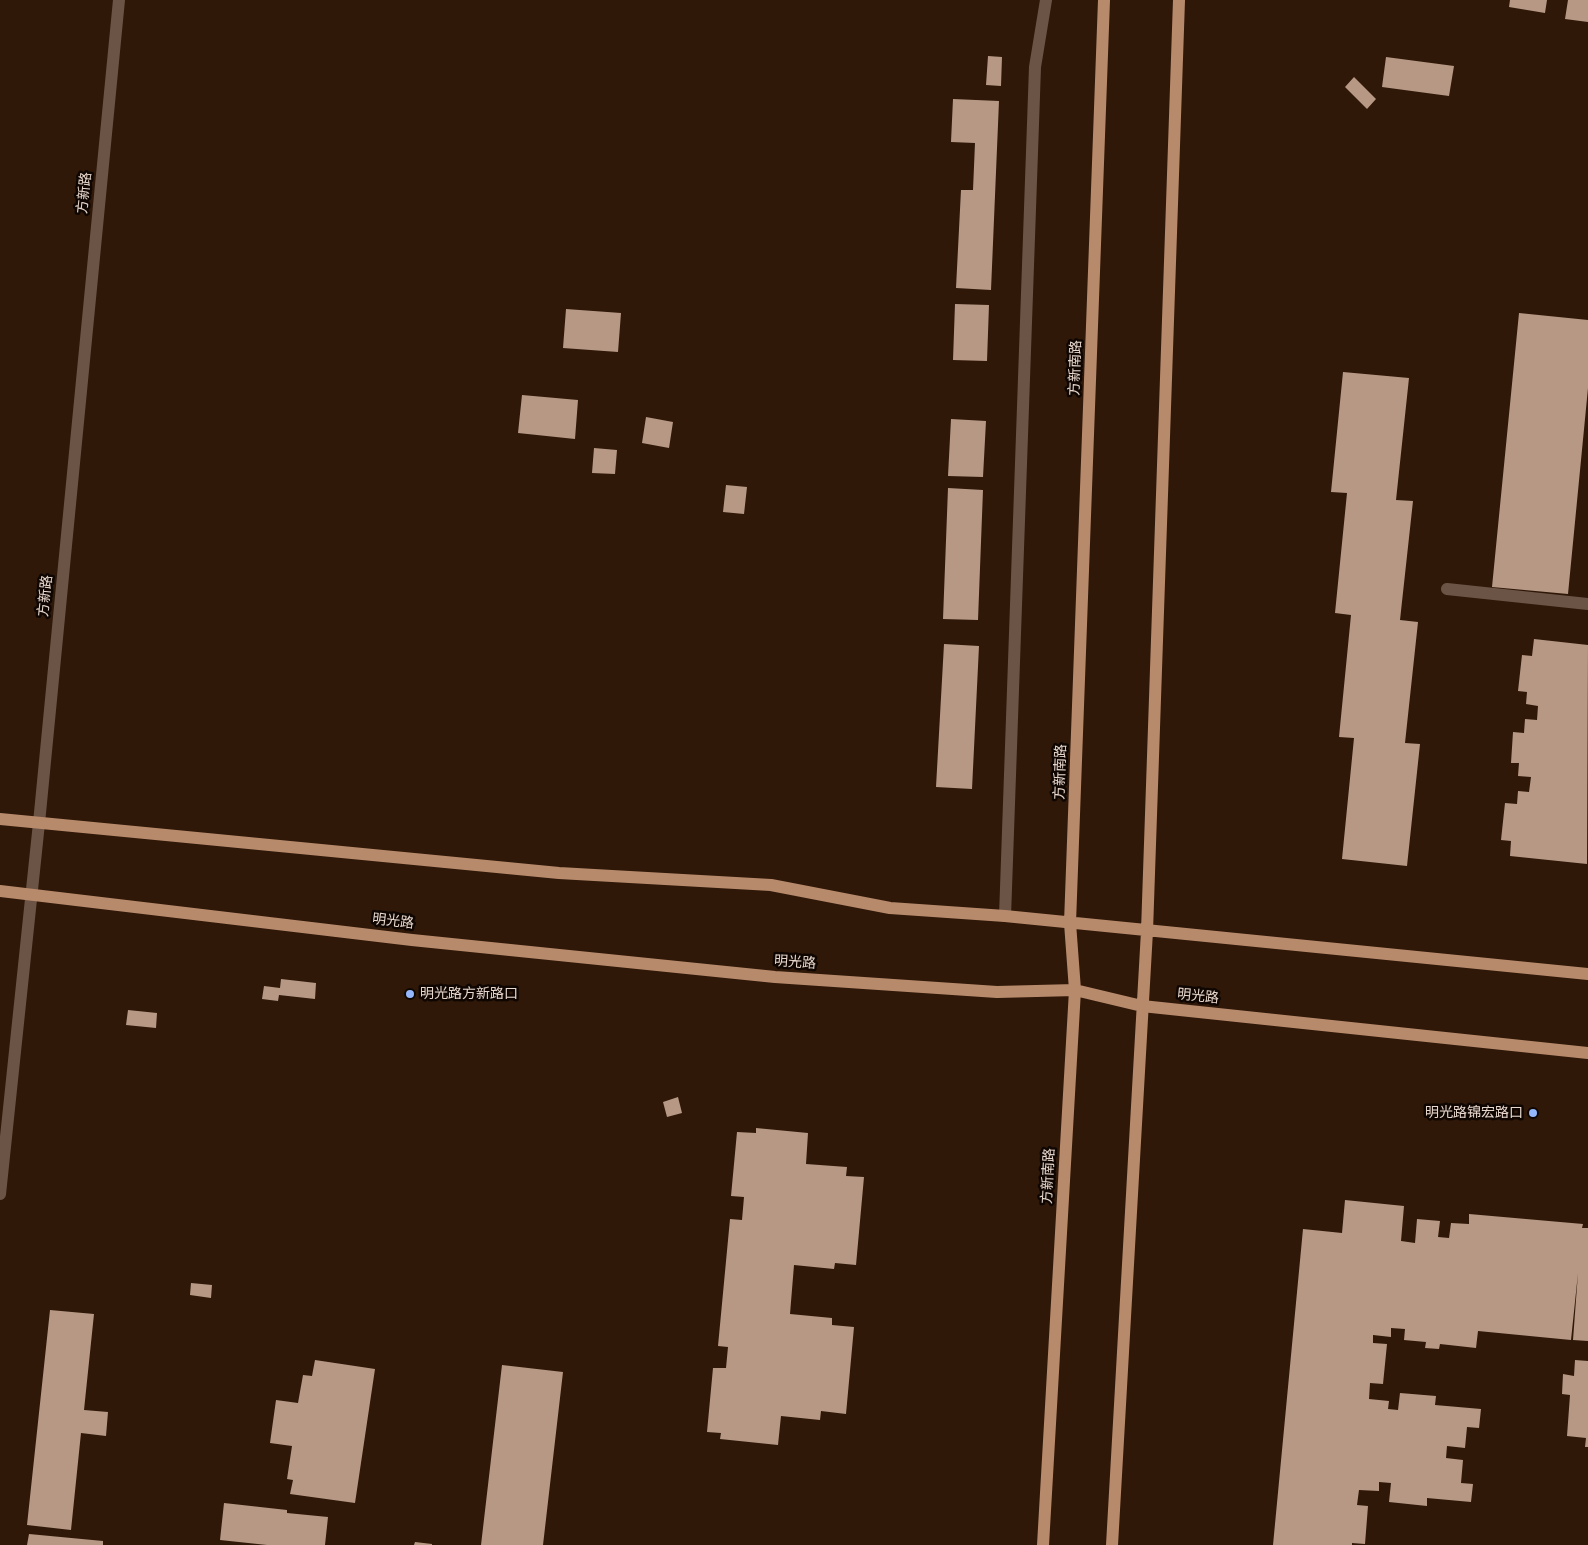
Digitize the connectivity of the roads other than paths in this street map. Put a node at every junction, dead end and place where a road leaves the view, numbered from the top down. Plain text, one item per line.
1 (119, 0) edge
2 (1046, 0) edge
3 (1104, 0) edge
4 (1179, 0) edge
5 (1447, 589) dead end
6 (1588, 604) edge
7 (0, 819) edge
8 (38, 823) junction
9 (0, 891) edge
10 (31, 894) junction
11 (1005, 916) junction
12 (1070, 923) junction
13 (1147, 931) junction
14 (1588, 974) edge
15 (1074, 990) junction
16 (1142, 1006) junction
17 (1588, 1053) edge
18 (0, 1194) edge
19 (1043, 1545) edge
20 (1112, 1545) edge

1 - 8 street, 方新路
2 - 11 street
3 - 12 main road, 方新南路
4 - 13 main road
5 - 6 street
7 - 8 main road
8 - 10 street, 方新路
8 - 11 main road
9 - 10 main road, 明光路
10 - 15 main road, 明光路
10 - 18 street, 方新路
11 - 12 main road
12 - 13 main road
12 - 15 main road, 方新南路
13 - 14 main road
13 - 16 main road
15 - 16 main road, 明光路
15 - 19 main road, 方新南路
16 - 17 main road, 明光路
16 - 20 main road

